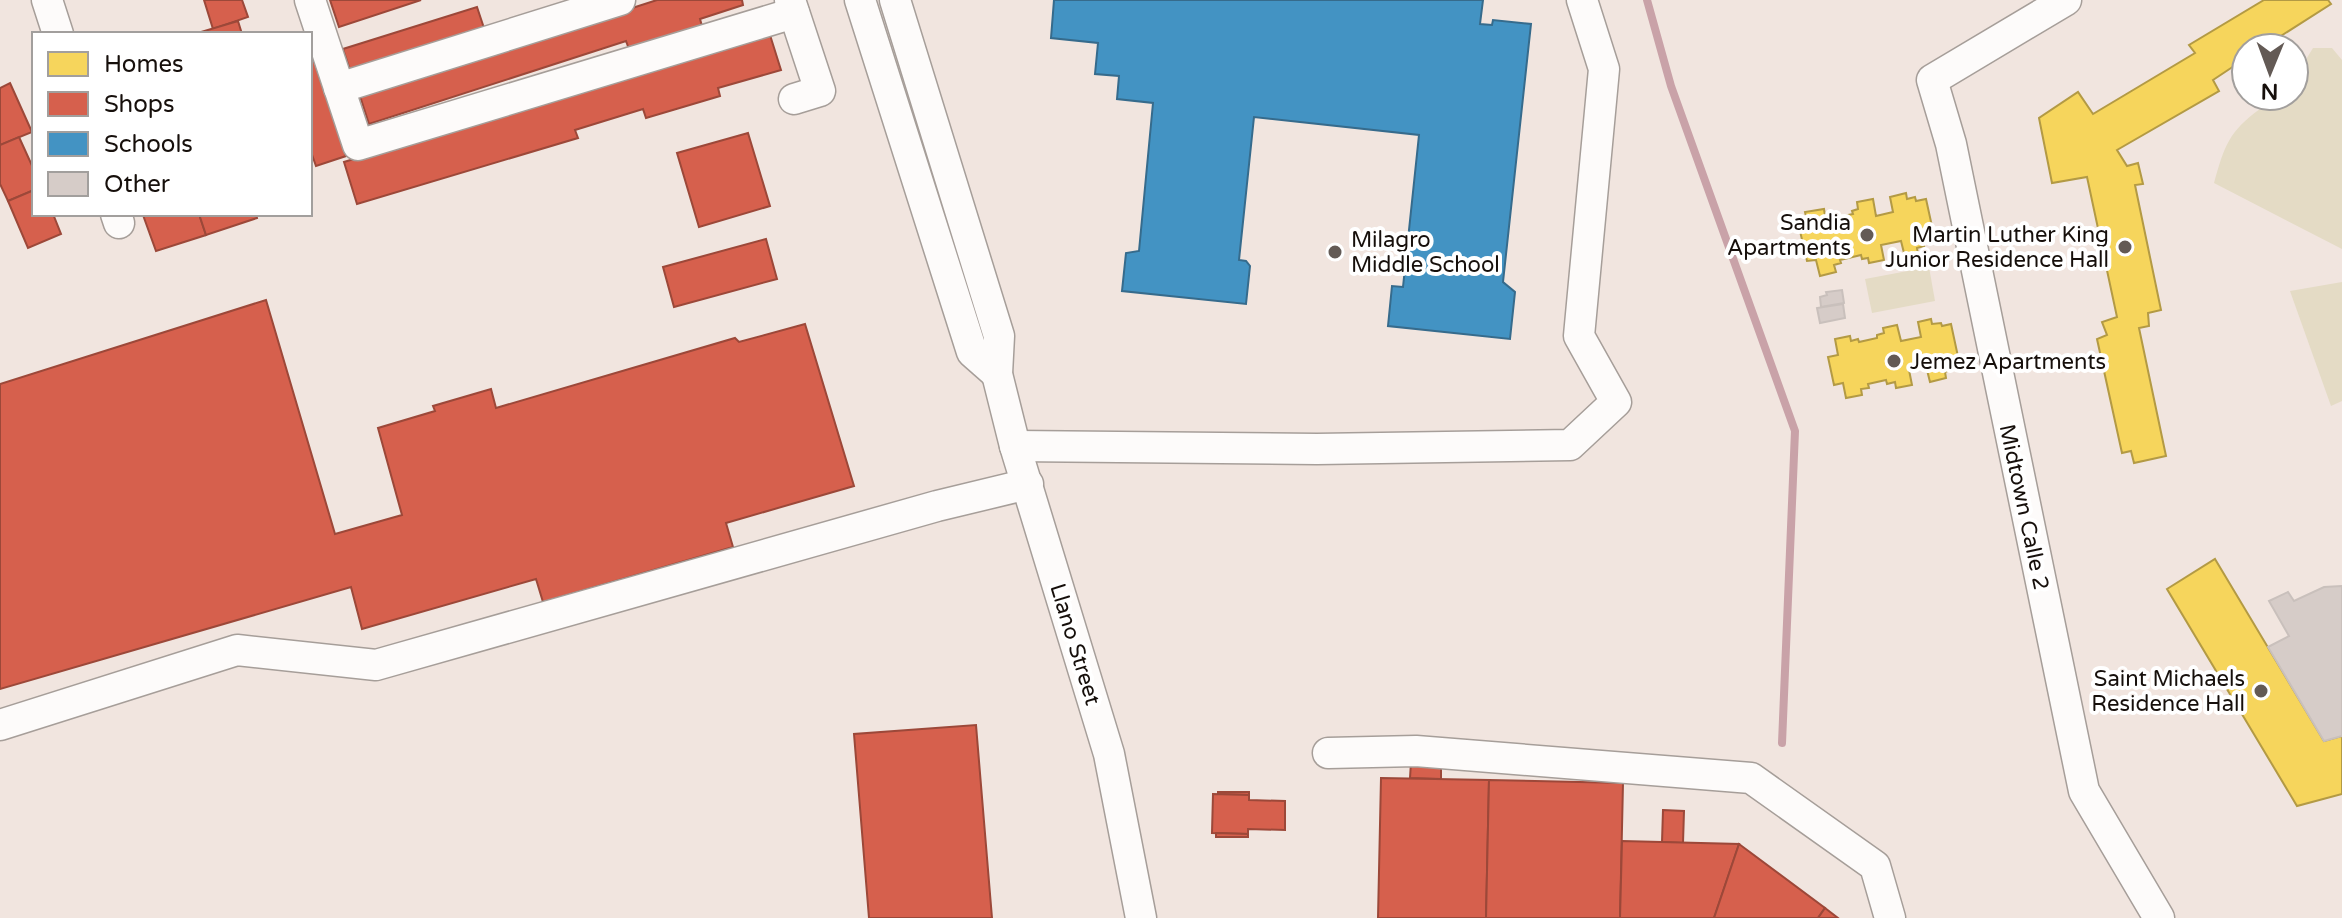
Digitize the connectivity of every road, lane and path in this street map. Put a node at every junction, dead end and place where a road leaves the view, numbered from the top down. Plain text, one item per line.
1 (47, 0) edge
2 (310, 0) edge
3 (620, 0) edge
4 (860, 0) edge
5 (895, 0) edge
6 (1582, 0) edge
7 (2066, 0) edge
8 (792, 6) edge
9 (57, 32) edge
10 (339, 88) junction
11 (794, 99) dead end
12 (942, 113) junction
13 (901, 127) junction
14 (997, 374) junction
15 (1015, 446) junction
16 (1028, 484) junction
17 (0, 725) edge
18 (1328, 753) dead end
19 (1141, 918) edge
20 (1890, 918) edge
21 (2159, 918) edge

1 - 9 street
2 - 10 street
3 - 10 street
4 - 13 street, Llano Street
5 - 12 street, Llano Street
6 - 15 street
7 - 21 street, Midtown Calle 2
8 - 10 street
8 - 11 street
12 - 13 street
12 - 14 street, Llano Street
13 - 14 street, Llano Street
14 - 15 street, Llano Street
15 - 16 street, Llano Street
16 - 17 street
16 - 19 street, Llano Street
18 - 20 street

